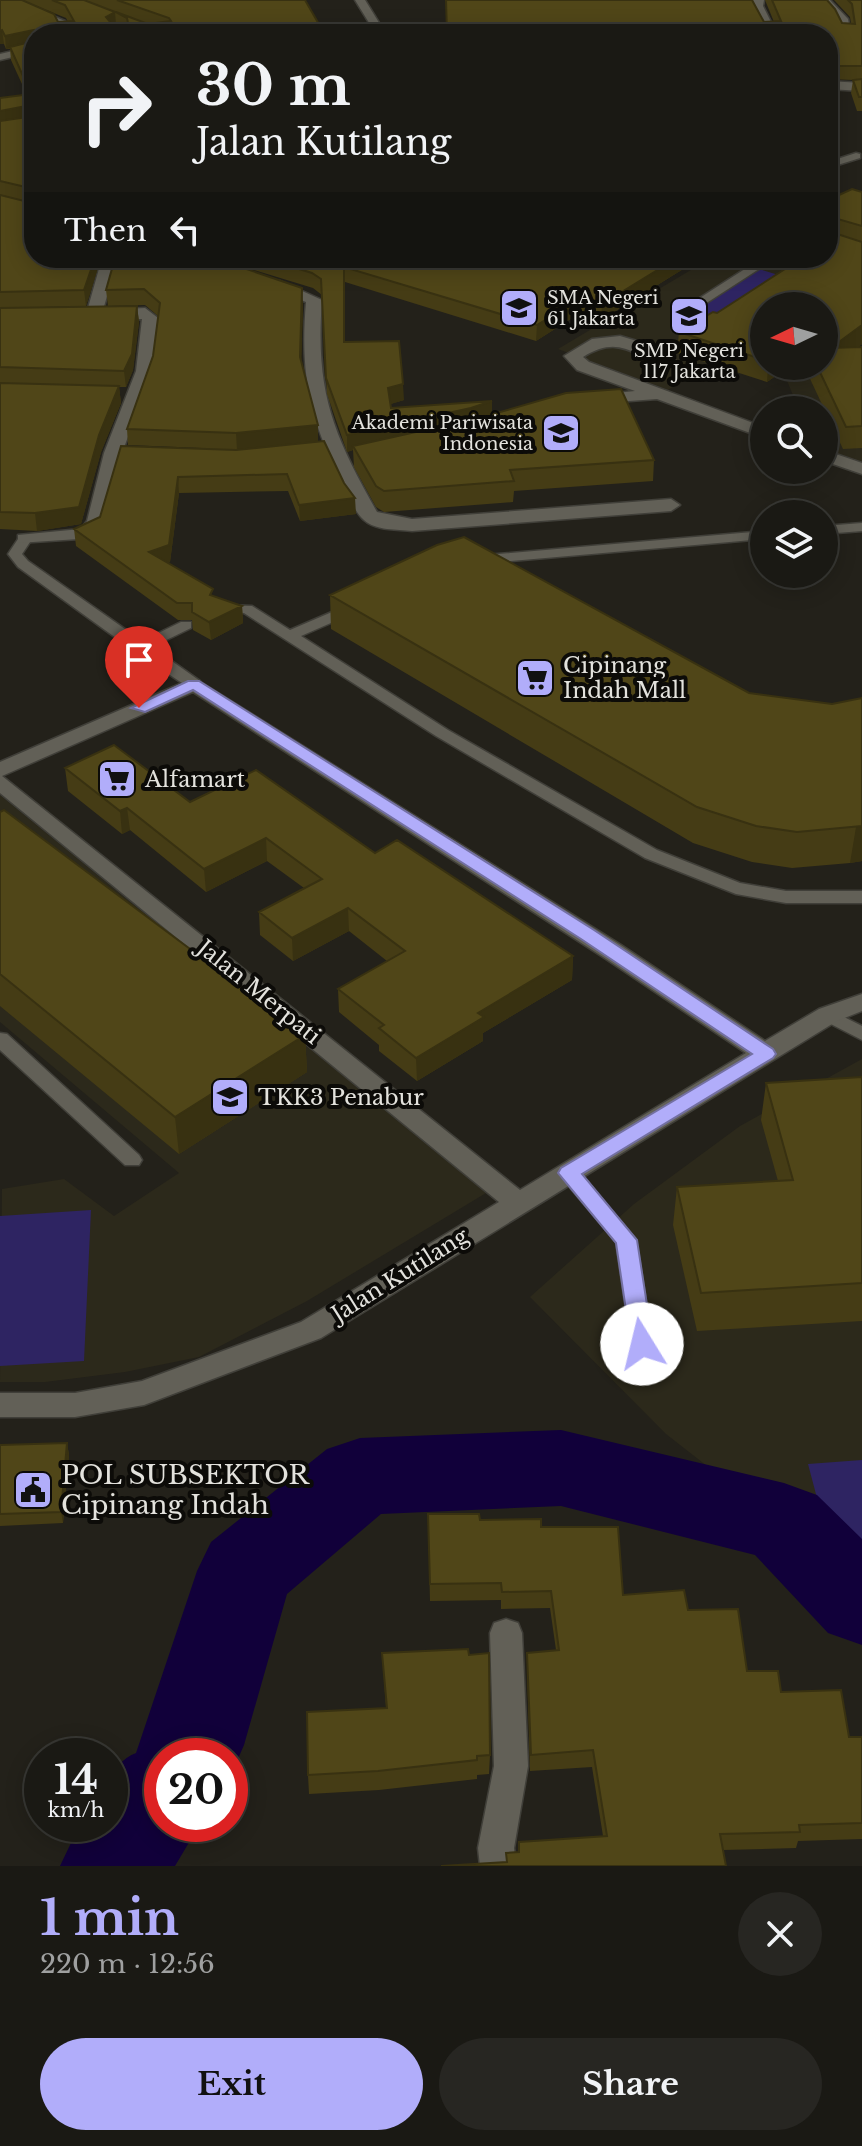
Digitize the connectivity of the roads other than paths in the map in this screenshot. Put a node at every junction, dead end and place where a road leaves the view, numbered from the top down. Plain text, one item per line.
1 (6, 0) edge
2 (59, 0) edge
3 (360, 0) edge
4 (823, 0) edge
5 (753, 4) edge
6 (62, 24) edge
7 (132, 24) edge
8 (375, 24) edge
9 (765, 24) edge
10 (847, 32) edge
11 (24, 51) edge
12 (0, 57) edge
13 (838, 86) edge
14 (862, 87) edge
15 (856, 156) dead end
16 (838, 162) edge
17 (106, 268) edge
18 (754, 268) edge
19 (262, 281) edge
20 (687, 310) dead end
21 (667, 360) dead end
22 (659, 394) junction
23 (577, 401) edge
24 (750, 428) edge
25 (838, 460) edge
26 (862, 469) edge
27 (671, 505) dead end
28 (862, 527) edge
29 (838, 529) edge
30 (750, 536) edge
31 (25, 539) joint
32 (459, 564) edge
33 (364, 603) edge
34 (220, 610) edge
35 (186, 625) dead end
36 (291, 635) junction
37 (139, 648) junction
38 (194, 684) junction
39 (0, 770) edge
40 (0, 782) edge
41 (862, 897) edge
42 (862, 1002) edge
43 (828, 1015) junction
44 (862, 1034) edge
45 (0, 1039) edge
46 (766, 1054) junction
47 (132, 1160) dead end
48 (569, 1173) junction
49 (517, 1202) junction
50 (642, 1344) dead end
51 (0, 1405) edge
52 (506, 1633) dead end
53 (498, 1866) edge

1 - 6 lane
2 - 7 street
3 - 8 lane
4 - 10 street
5 - 9 street
11 - 12 lane
13 - 14 street
15 - 16 lane
17 - 31 street
18 - 20 lane
19 - 27 street
21 - 22 street
22 - 23 street
22 - 24 street
25 - 26 street
28 - 29 lane
30 - 32 lane
31 - 37 lane
33 - 36 lane
34 - 36 lane
35 - 37 lane
36 - 41 lane
37 - 38 lane
38 - 39 street
38 - 46 street
40 - 49 street, Jalan Merpati
42 - 43 street, Jalan Kutilang
43 - 44 lane
43 - 46 street, Jalan Kutilang
45 - 47 lane
46 - 48 street, Jalan Kutilang
48 - 49 street, Jalan Kutilang
48 - 50 lane
49 - 51 street, Jalan Kutilang
52 - 53 street

